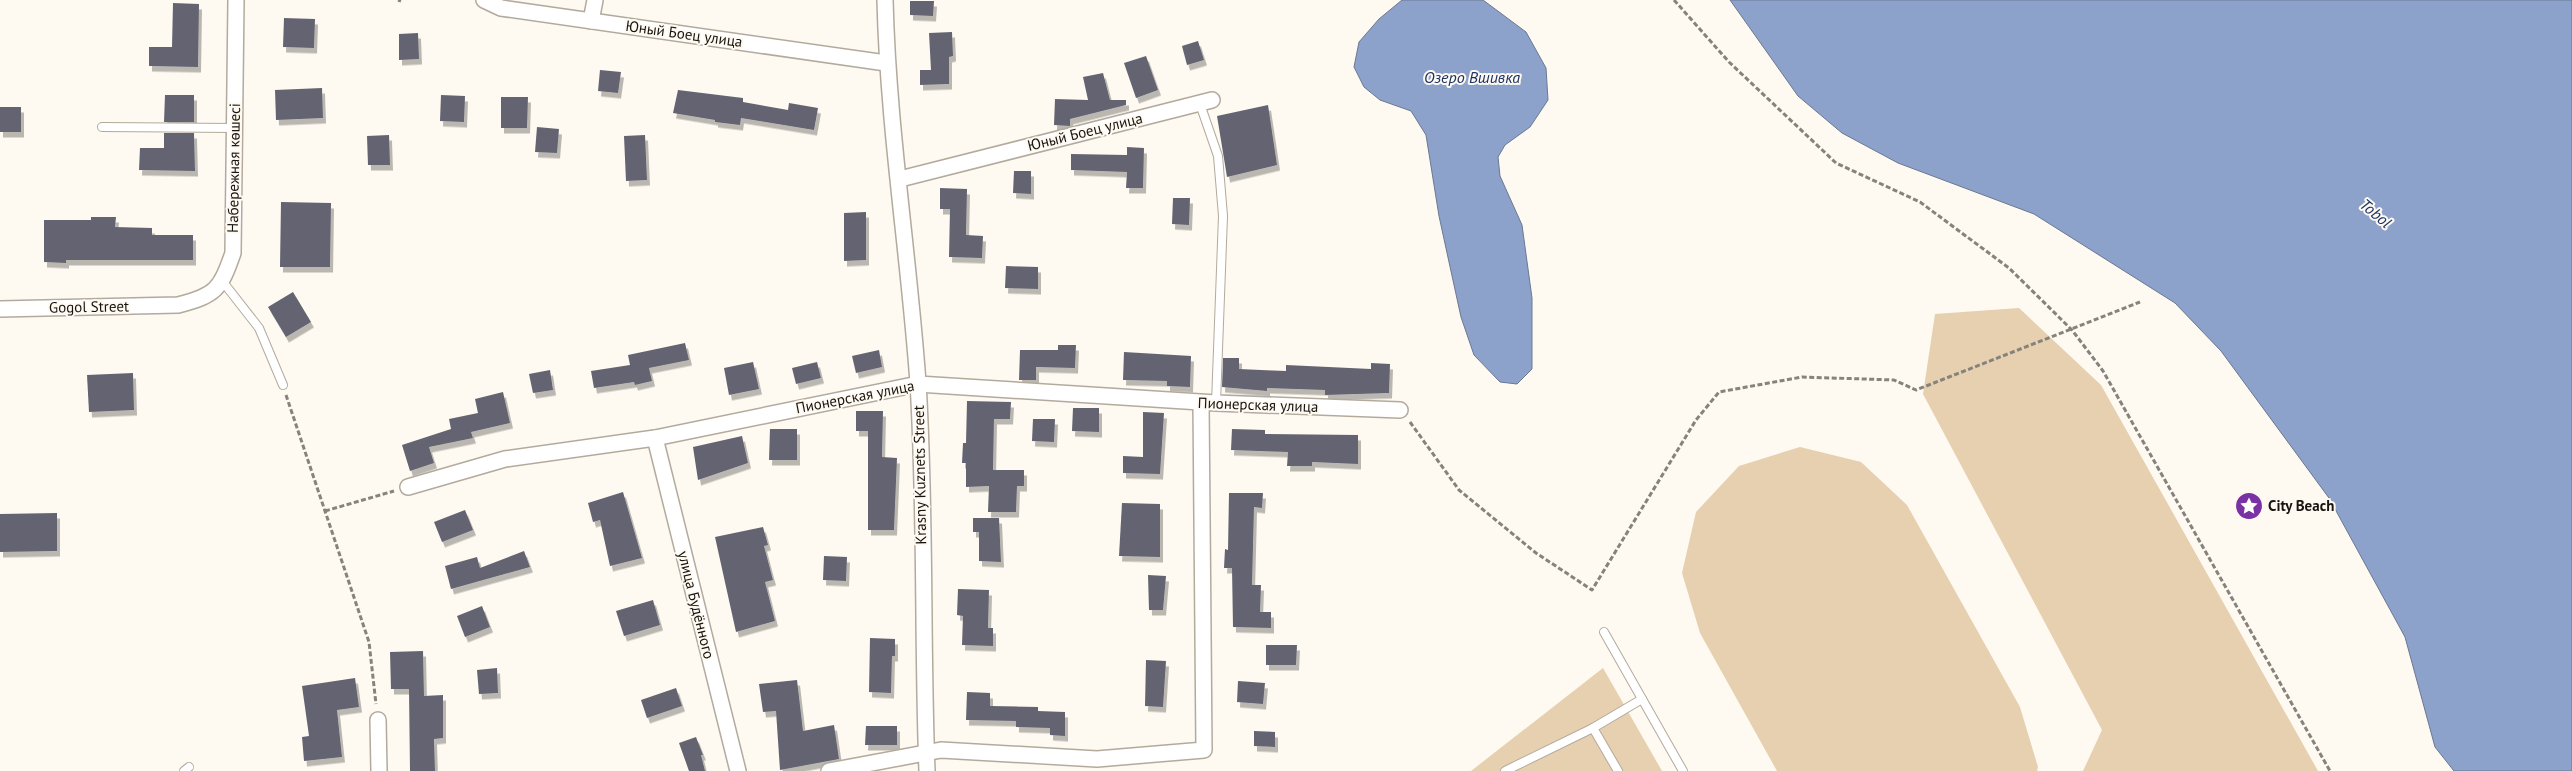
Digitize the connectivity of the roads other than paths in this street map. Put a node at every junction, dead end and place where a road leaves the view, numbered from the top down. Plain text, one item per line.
1 (236, 0) edge
2 (484, 0) edge
3 (595, 0) edge
4 (885, 0) edge
5 (592, 21) junction
6 (886, 63) junction
7 (1206, 102) joint
8 (102, 127) dead end
9 (234, 128) junction
10 (900, 179) junction
11 (223, 282) junction
12 (0, 309) edge
13 (918, 384) junction
14 (283, 386) road end
15 (1208, 403) junction
16 (1400, 410) road end
17 (655, 438) junction
18 (408, 487) road end
19 (1604, 632) dead end
20 (1642, 698) junction
21 (378, 720) road end
22 (1593, 728) junction
23 (926, 751) junction
24 (1097, 765) edge
25 (379, 771) edge
26 (738, 771) edge
27 (829, 771) edge
28 (927, 771) edge
29 (1505, 771) edge
30 (1618, 771) edge
31 (1683, 771) edge

1 - 9 street, Набережная көшесі
2 - 5 street, Юный Боец улица
3 - 5 street
4 - 6 street, Krasny Kuznets Street
5 - 6 street, Юный Боец улица
6 - 10 street, Krasny Kuznets Street
7 - 10 street, Юный Боец улица
7 - 15 lane
8 - 9 lane
9 - 11 street, Набережная көшесі
10 - 13 street, Krasny Kuznets Street
11 - 12 street, Gogol Street
11 - 14 lane
13 - 15 street, Пионерская улица
13 - 17 street, Пионерская улица
13 - 23 street, Krasny Kuznets Street
15 - 16 street, Пионерская улица
15 - 24 street
17 - 18 street, Пионерская улица
17 - 26 street, улица Будённого
19 - 20 lane
20 - 22 lane
20 - 31 lane
21 - 25 street
22 - 29 lane
22 - 30 lane
23 - 24 street
23 - 27 street
23 - 28 street, Krasny Kuznets Street

